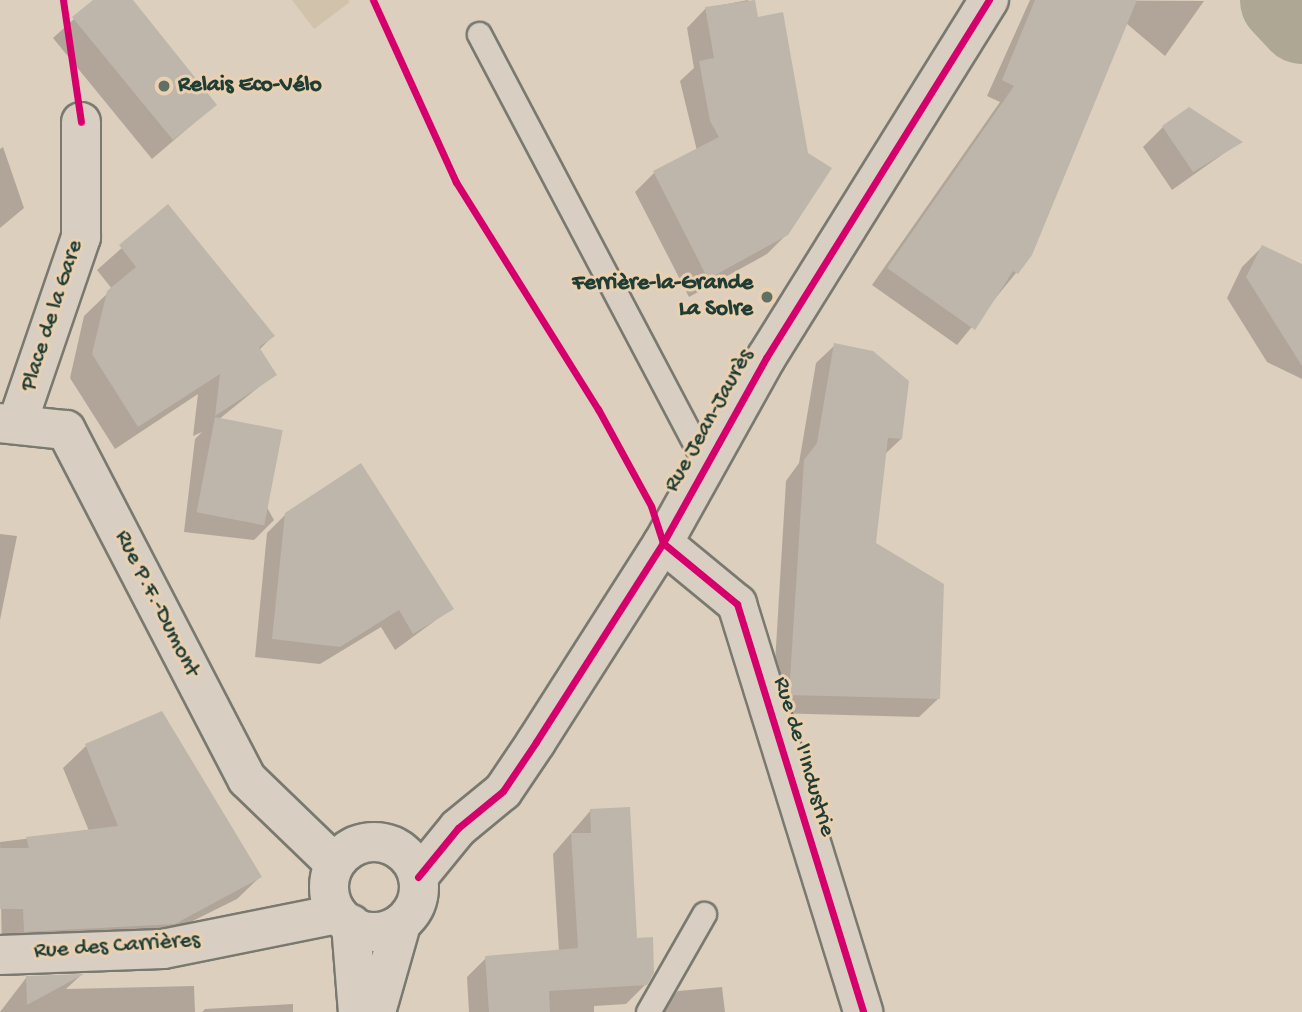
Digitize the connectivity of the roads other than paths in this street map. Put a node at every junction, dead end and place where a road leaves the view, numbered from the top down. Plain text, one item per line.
1 (989, 0) edge
2 (479, 34) dead end
3 (81, 122) dead end
4 (9, 424) edge
5 (707, 466) junction
6 (663, 543) junction
7 (361, 879) junction
8 (704, 914) dead end
9 (401, 924) junction
10 (0, 955) edge
11 (358, 1012) edge
12 (376, 1012) edge
13 (648, 1012) edge
14 (863, 1012) edge

1 - 5 street, Rue Jean-Jaurès
2 - 5 lane
3 - 4 street, Place de la Gare
4 - 7 street, Rue P.F.-Dumont
5 - 6 street, Rue Jean-Jaurès
6 - 7 street, Rue Jean-Jaurès
6 - 14 street, Rue de l'Industrie
7 - 9 street
7 - 9 street
7 - 10 street, Rue des Carrières
7 - 11 street
8 - 13 lane
9 - 12 street

